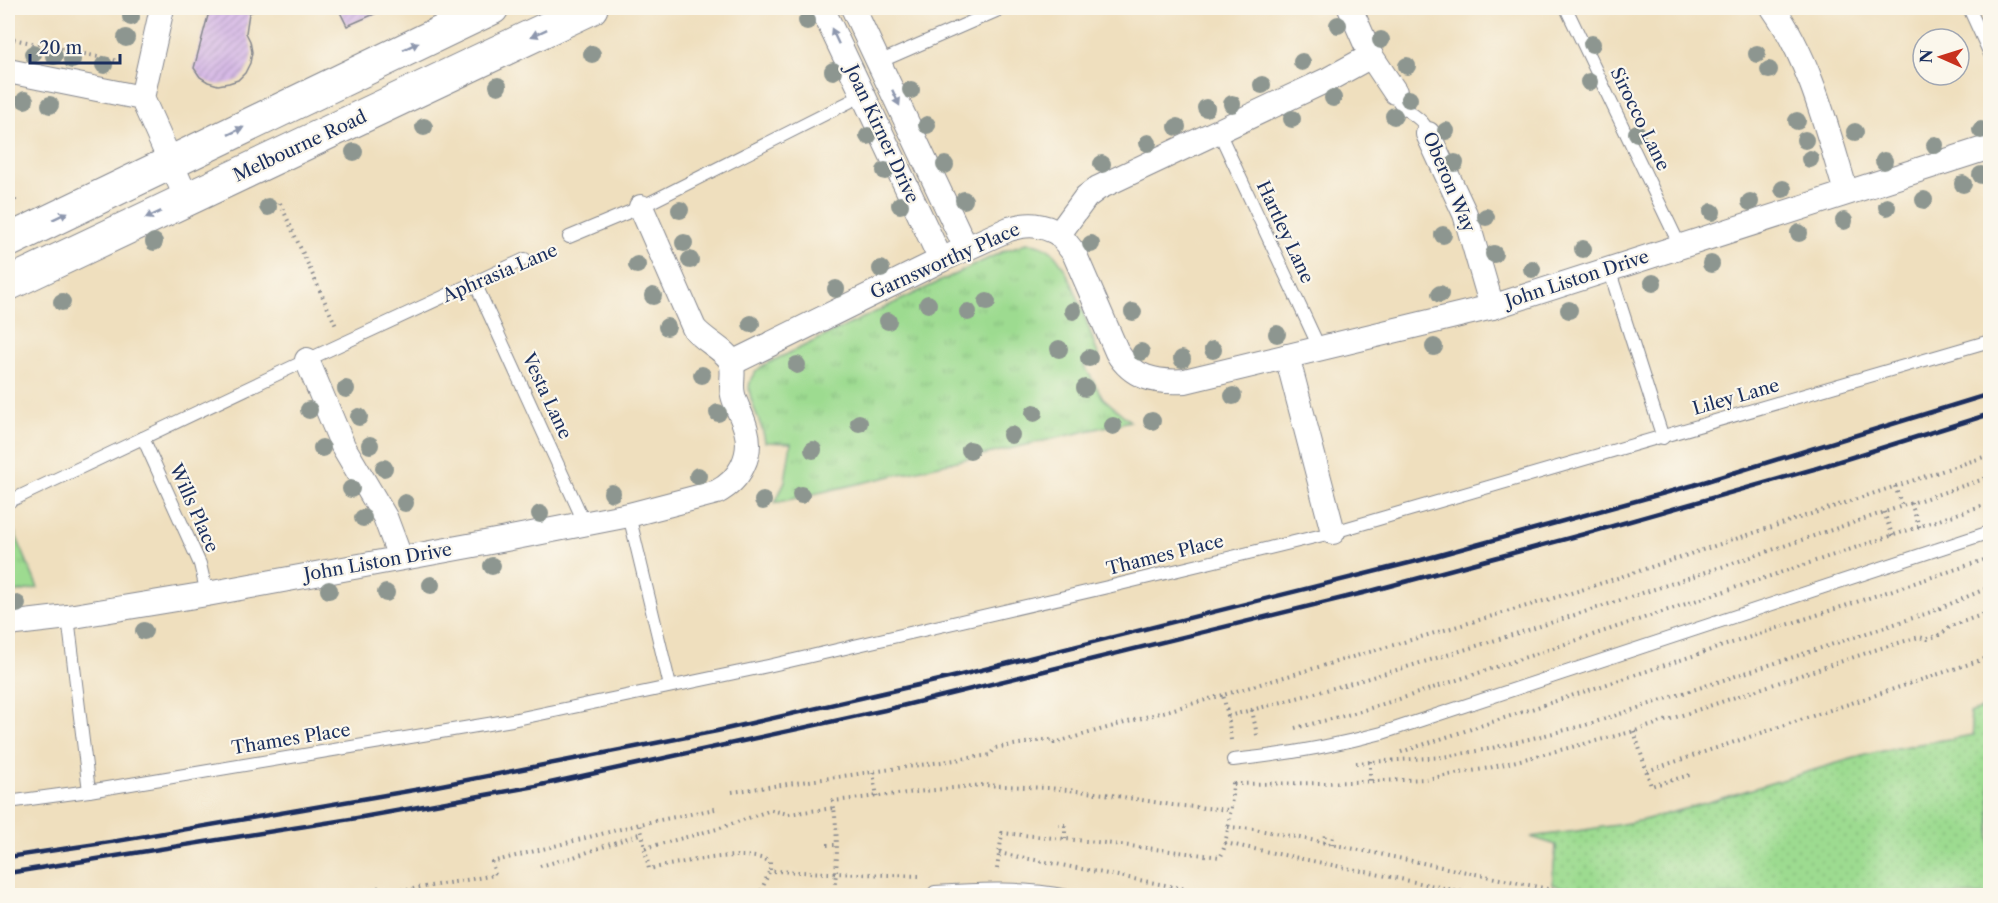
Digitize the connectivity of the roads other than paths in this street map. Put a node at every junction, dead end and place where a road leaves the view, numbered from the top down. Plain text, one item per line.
1 (162, 8) edge
2 (492, 8) edge
3 (591, 8) edge
4 (822, 8) edge
5 (853, 8) edge
6 (1003, 8) edge
7 (1350, 8) edge
8 (1566, 8) edge
9 (1773, 8) edge
10 (1969, 8) edge
11 (1990, 54) edge
12 (1371, 56) junction
13 (879, 62) junction
14 (8, 70) edge
15 (1395, 93) joint
16 (863, 95) junction
17 (142, 98) junction
18 (1219, 132) junction
19 (1428, 134) joint
20 (1990, 147) edge
21 (171, 162) junction
22 (1846, 192) junction
23 (187, 199) junction
24 (641, 207) junction
25 (1059, 234) junction
26 (569, 237) dead end
27 (8, 241) edge
28 (1680, 246) junction
29 (966, 248) junction
30 (525, 259) dead end
31 (941, 260) junction
32 (1609, 269) junction
33 (475, 283) junction
34 (8, 284) edge
35 (1492, 307) junction
36 (1990, 341) edge
37 (1319, 347) junction
38 (1287, 356) junction
39 (307, 360) junction
40 (732, 363) junction
41 (143, 438) junction
42 (1662, 438) junction
43 (8, 502) edge
44 (629, 514) junction
45 (585, 524) junction
46 (1333, 532) junction
47 (1990, 532) edge
48 (400, 557) junction
49 (207, 594) junction
50 (68, 617) junction
51 (8, 624) edge
52 (670, 686) junction
53 (1233, 760) road end
54 (89, 791) junction
55 (8, 802) edge
56 (934, 896) edge
57 (1068, 896) edge

1 - 17 street
21 -> 2 main road
3 -> 23 main road, Melbourne Road
16 -> 4 street, Joan Kirner Drive
5 - 13 street, Joan Kirner Drive
6 - 13 lane
7 - 12 street, Oberon Way
8 - 28 lane, Sirocco Lane
9 - 22 street
10 - 11 lane
12 - 15 street, Oberon Way
12 - 18 street
13 - 16 street
13 -> 29 street, Joan Kirner Drive
14 - 17 street
15 - 19 lane, Oberon Way
16 - 24 lane, Aphrasia Lane
16 - 31 street, Joan Kirner Drive
17 - 21 street
18 - 25 street
18 - 37 lane, Hartley Lane
19 - 35 street, Oberon Way
20 - 22 street, John Liston Drive
21 - 23 street
27 -> 21 main road
22 - 28 street, John Liston Drive
23 -> 34 main road, Melbourne Road
24 - 26 lane, Aphrasia Lane
24 - 40 street
25 - 29 street, Garnsworthy Place
25 - 38 street, John Liston Drive
28 - 32 street, John Liston Drive
29 - 31 street, Garnsworthy Place
30 - 33 lane, Aphrasia Lane
31 - 40 street, Garnsworthy Place
32 - 35 street, John Liston Drive
32 - 42 lane
33 - 39 lane, Aphrasia Lane
33 - 45 lane, Vesta Lane
35 - 37 street, John Liston Drive
36 - 42 lane, Liley Lane
37 - 38 street, John Liston Drive
38 - 46 street
39 - 41 lane, Aphrasia Lane
39 - 48 street
40 - 44 street, John Liston Drive
41 - 43 lane, Aphrasia Lane
41 - 49 lane, Wills Place
42 - 46 lane, Thames Place
44 - 45 street, John Liston Drive
44 - 52 lane
45 - 48 street, John Liston Drive
46 - 52 lane, Thames Place
47 - 53 lane
48 - 49 street, John Liston Drive
49 - 50 street, John Liston Drive
50 - 51 street, John Liston Drive
50 - 54 lane
52 - 54 lane, Thames Place
54 - 55 lane
56 - 57 lane

